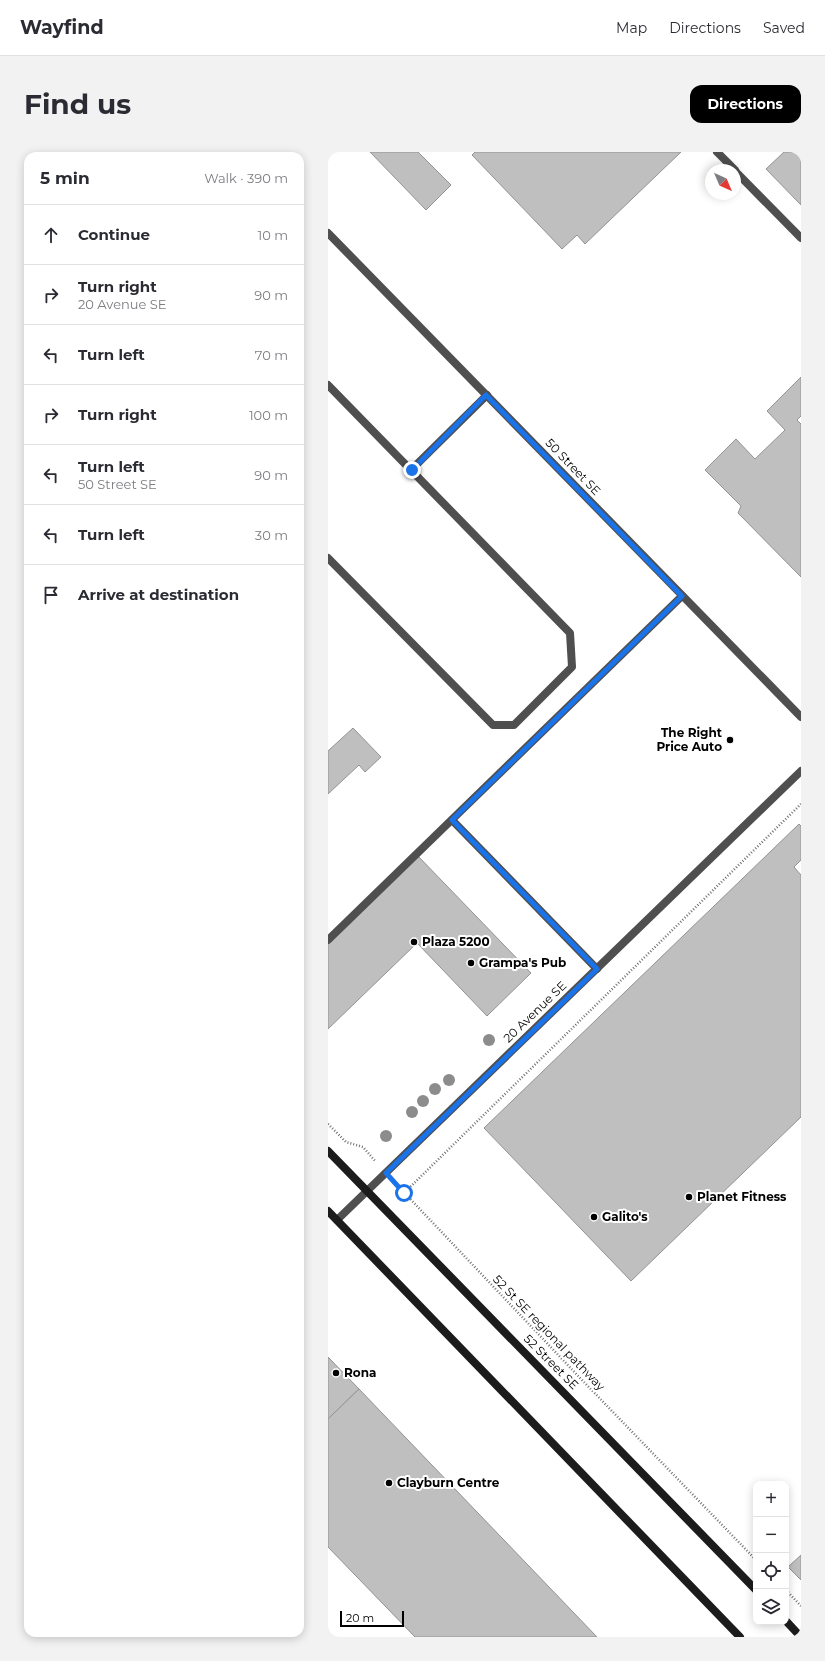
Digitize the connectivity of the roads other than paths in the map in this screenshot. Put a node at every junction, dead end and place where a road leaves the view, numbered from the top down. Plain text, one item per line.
1 (717, 152) edge
2 (729, 164) edge
3 (741, 176) edge
4 (328, 233) edge
5 (801, 238) edge
6 (328, 385) edge
7 (486, 395) junction
8 (412, 470) junction
9 (328, 558) edge
10 (682, 596) junction
11 (801, 716) edge
12 (801, 771) edge
13 (452, 820) junction
14 (328, 940) edge
15 (597, 969) junction
16 (328, 1151) edge
17 (367, 1191) junction
18 (328, 1211) edge
19 (337, 1220) junction
20 (755, 1589) edge
21 (789, 1624) edge
22 (740, 1637) edge
23 (801, 1637) edge

1 - 2 street
3 - 5 street
4 - 7 street, 50 Street SE
6 - 8 street
7 - 8 street
7 - 10 street, 50 Street SE
8 - 9 street
10 - 11 street, 50 Street SE
10 - 13 street
12 - 15 street, 20 Avenue SE
13 - 14 street
13 - 15 street
15 - 17 street, 20 Avenue SE
16 - 17 main road, 52 Street SE
17 - 19 street, 20 Avenue SE
17 - 20 main road, 52 Street SE
18 - 19 main road
19 - 22 main road
21 - 23 main road

